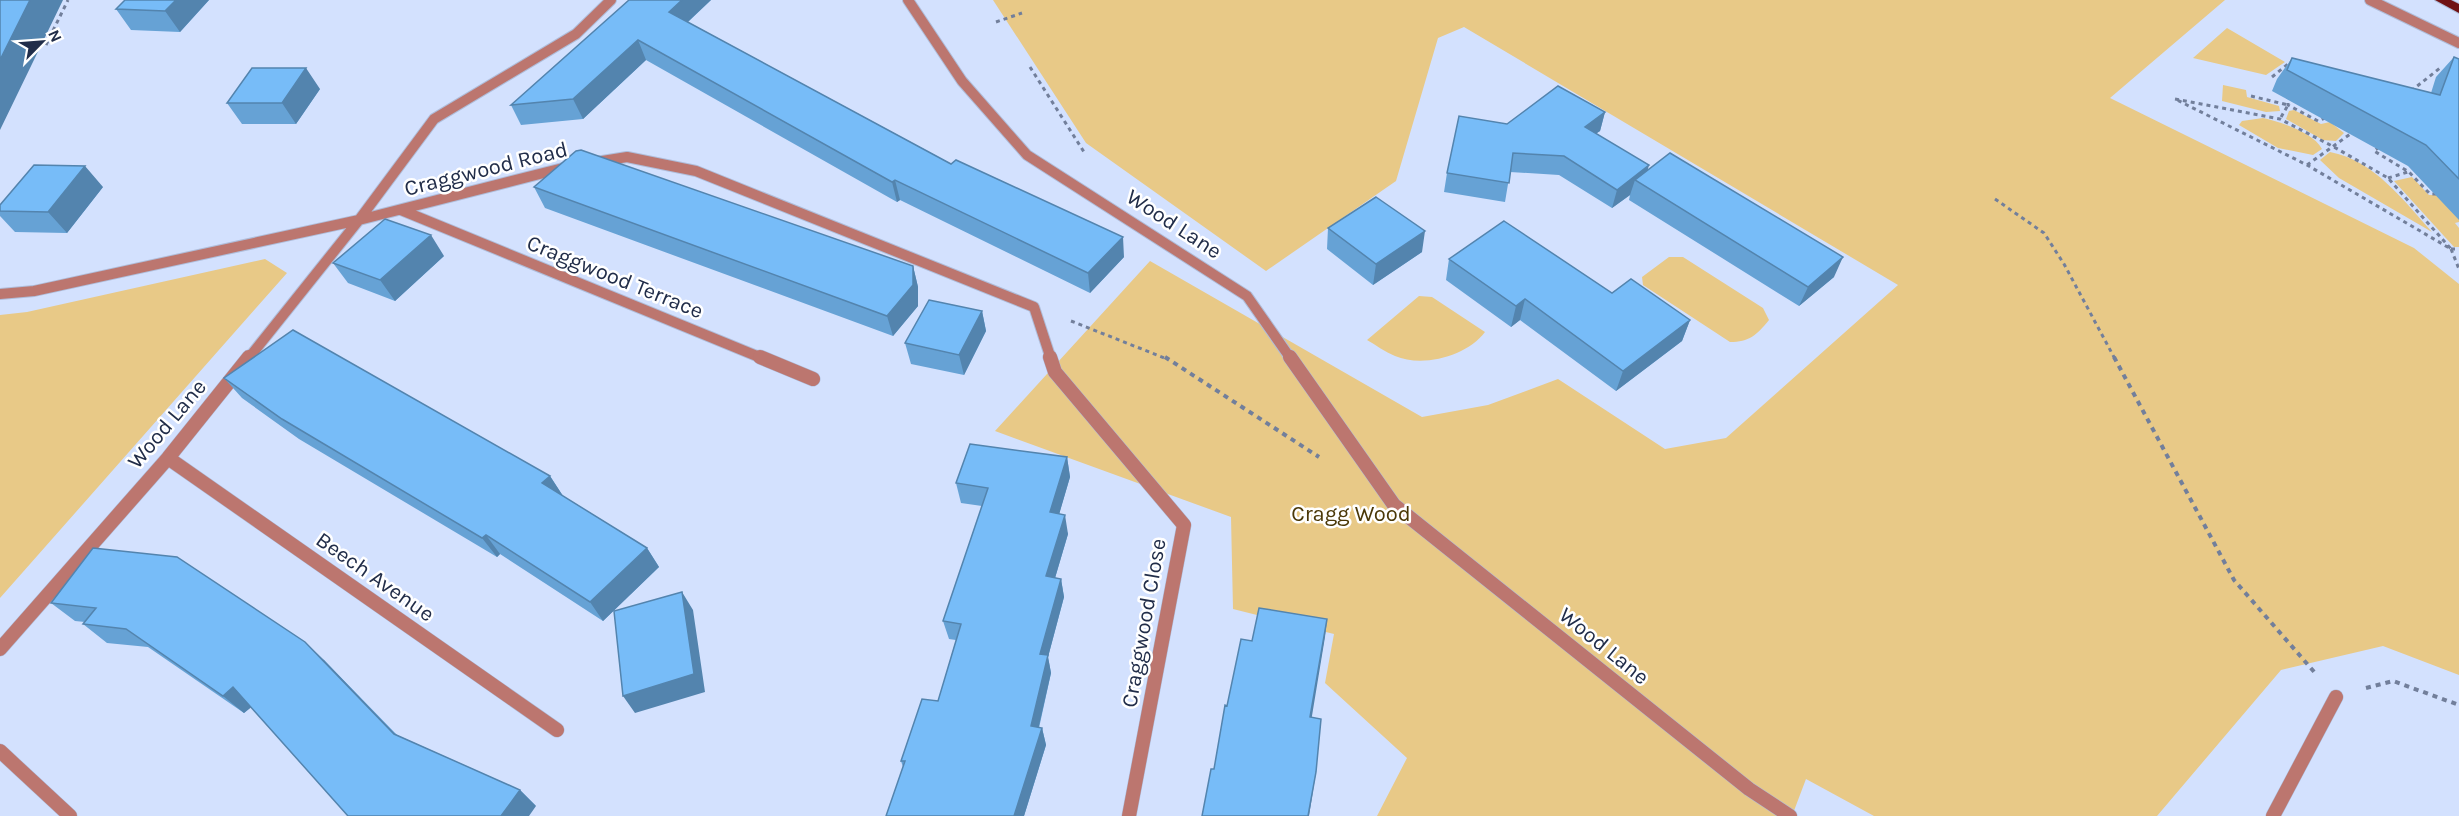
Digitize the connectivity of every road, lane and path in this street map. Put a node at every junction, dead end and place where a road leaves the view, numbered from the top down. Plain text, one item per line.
1 (68, 0) edge
2 (611, 0) edge
3 (908, 0) edge
4 (2370, 0) edge
5 (2441, 0) edge
6 (2459, 9) edge
7 (1022, 13) dead end
8 (996, 22) dead end
9 (2459, 44) edge
10 (46, 45) dead end
11 (2292, 61) edge
12 (2288, 64) junction
13 (1030, 67) dead end
14 (2441, 68) dead end
15 (2288, 75) edge
16 (2272, 77) dead end
17 (2288, 85) edge
18 (2405, 95) edge
19 (2251, 96) dead end
20 (2288, 105) junction
21 (2280, 119) junction
22 (2334, 122) dead end
23 (2344, 127) dead end
24 (2362, 127) edge
25 (2353, 133) junction
26 (2362, 137) dead end
27 (2370, 142) dead end
28 (2334, 147) junction
29 (1091, 157) dead end
30 (2307, 165) junction
31 (2409, 172) junction
32 (2388, 178) junction
33 (2439, 194) dead end
34 (1995, 199) dead end
35 (401, 210) junction
36 (359, 220) junction
37 (2451, 249) junction
38 (2459, 249) edge
39 (2459, 269) edge
40 (0, 294) edge
41 (1034, 307) junction
42 (813, 380) dead end
43 (168, 458) junction
44 (1326, 462) dead end
45 (0, 649) edge
46 (2336, 697) junction
47 (2459, 705) edge
48 (557, 730) dead end
49 (0, 751) edge
50 (70, 816) edge
51 (1129, 816) edge
52 (1790, 816) edge
53 (2272, 816) edge

1 - 10 path
2 - 36 street, Wood Lane
3 - 52 street, Wood Lane
4 - 9 street
5 - 6 highway
7 - 8 path
11 - 12 path
12 - 15 path
12 - 16 path
13 - 29 path
14 - 18 path
17 - 20 path
19 - 20 path
20 - 21 path
20 - 22 path
21 - 28 path
21 - 30 path
23 - 25 path
24 - 25 path
25 - 26 path
25 - 28 path
27 - 31 path
28 - 30 path
28 - 32 path
30 - 37 path
31 - 32 path
31 - 33 path
32 - 37 path
34 - 46 path
35 - 36 street, Craggwood Road
35 - 41 street, Craggwood Road
35 - 42 street, Craggwood Terrace
36 - 40 street, Craggwood Road
36 - 43 street, Wood Lane
37 - 38 path
37 - 39 path
41 - 44 path
41 - 51 street, Craggwood Close
43 - 45 street, Wood Lane
43 - 48 street, Beech Avenue
46 - 47 path
46 - 53 street
49 - 50 street

